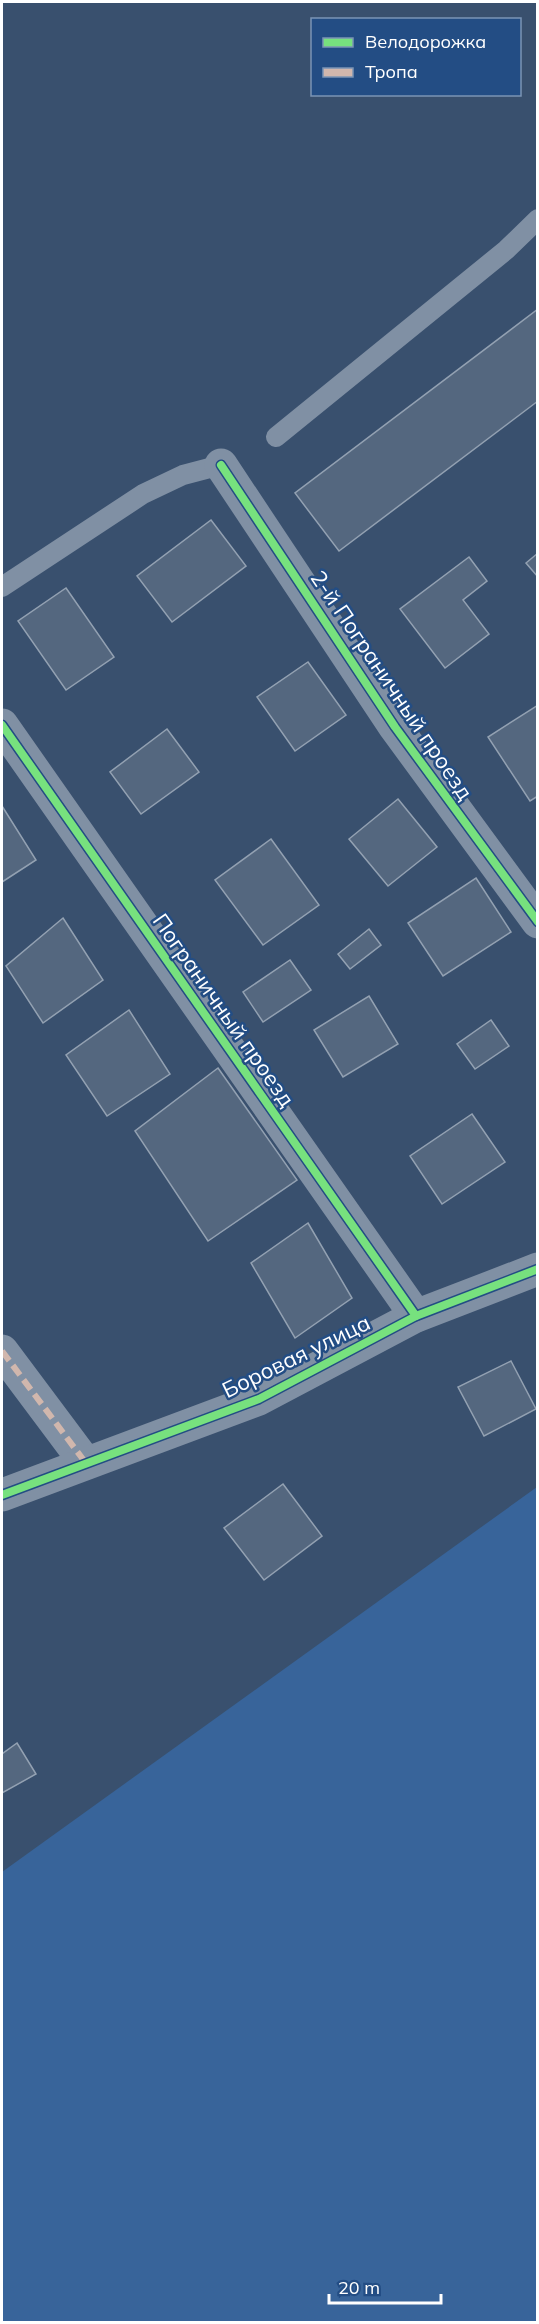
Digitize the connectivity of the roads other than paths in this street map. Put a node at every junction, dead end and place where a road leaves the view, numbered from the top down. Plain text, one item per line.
1 (537, 219) edge
2 (276, 437) dead end
3 (221, 465) joint
4 (2, 587) edge
5 (2, 725) edge
6 (537, 922) edge
7 (537, 1269) edge
8 (416, 1316) junction
9 (2, 1351) edge
10 (85, 1462) junction
11 (2, 1495) edge

1 - 2 lane
3 - 4 lane
3 - 6 street, 2-й Пограничный проезд
5 - 8 street, Пограничный проезд
7 - 8 street, Боровая улица
8 - 10 street, Боровая улица
9 - 10 street
10 - 11 street, Боровая улица

